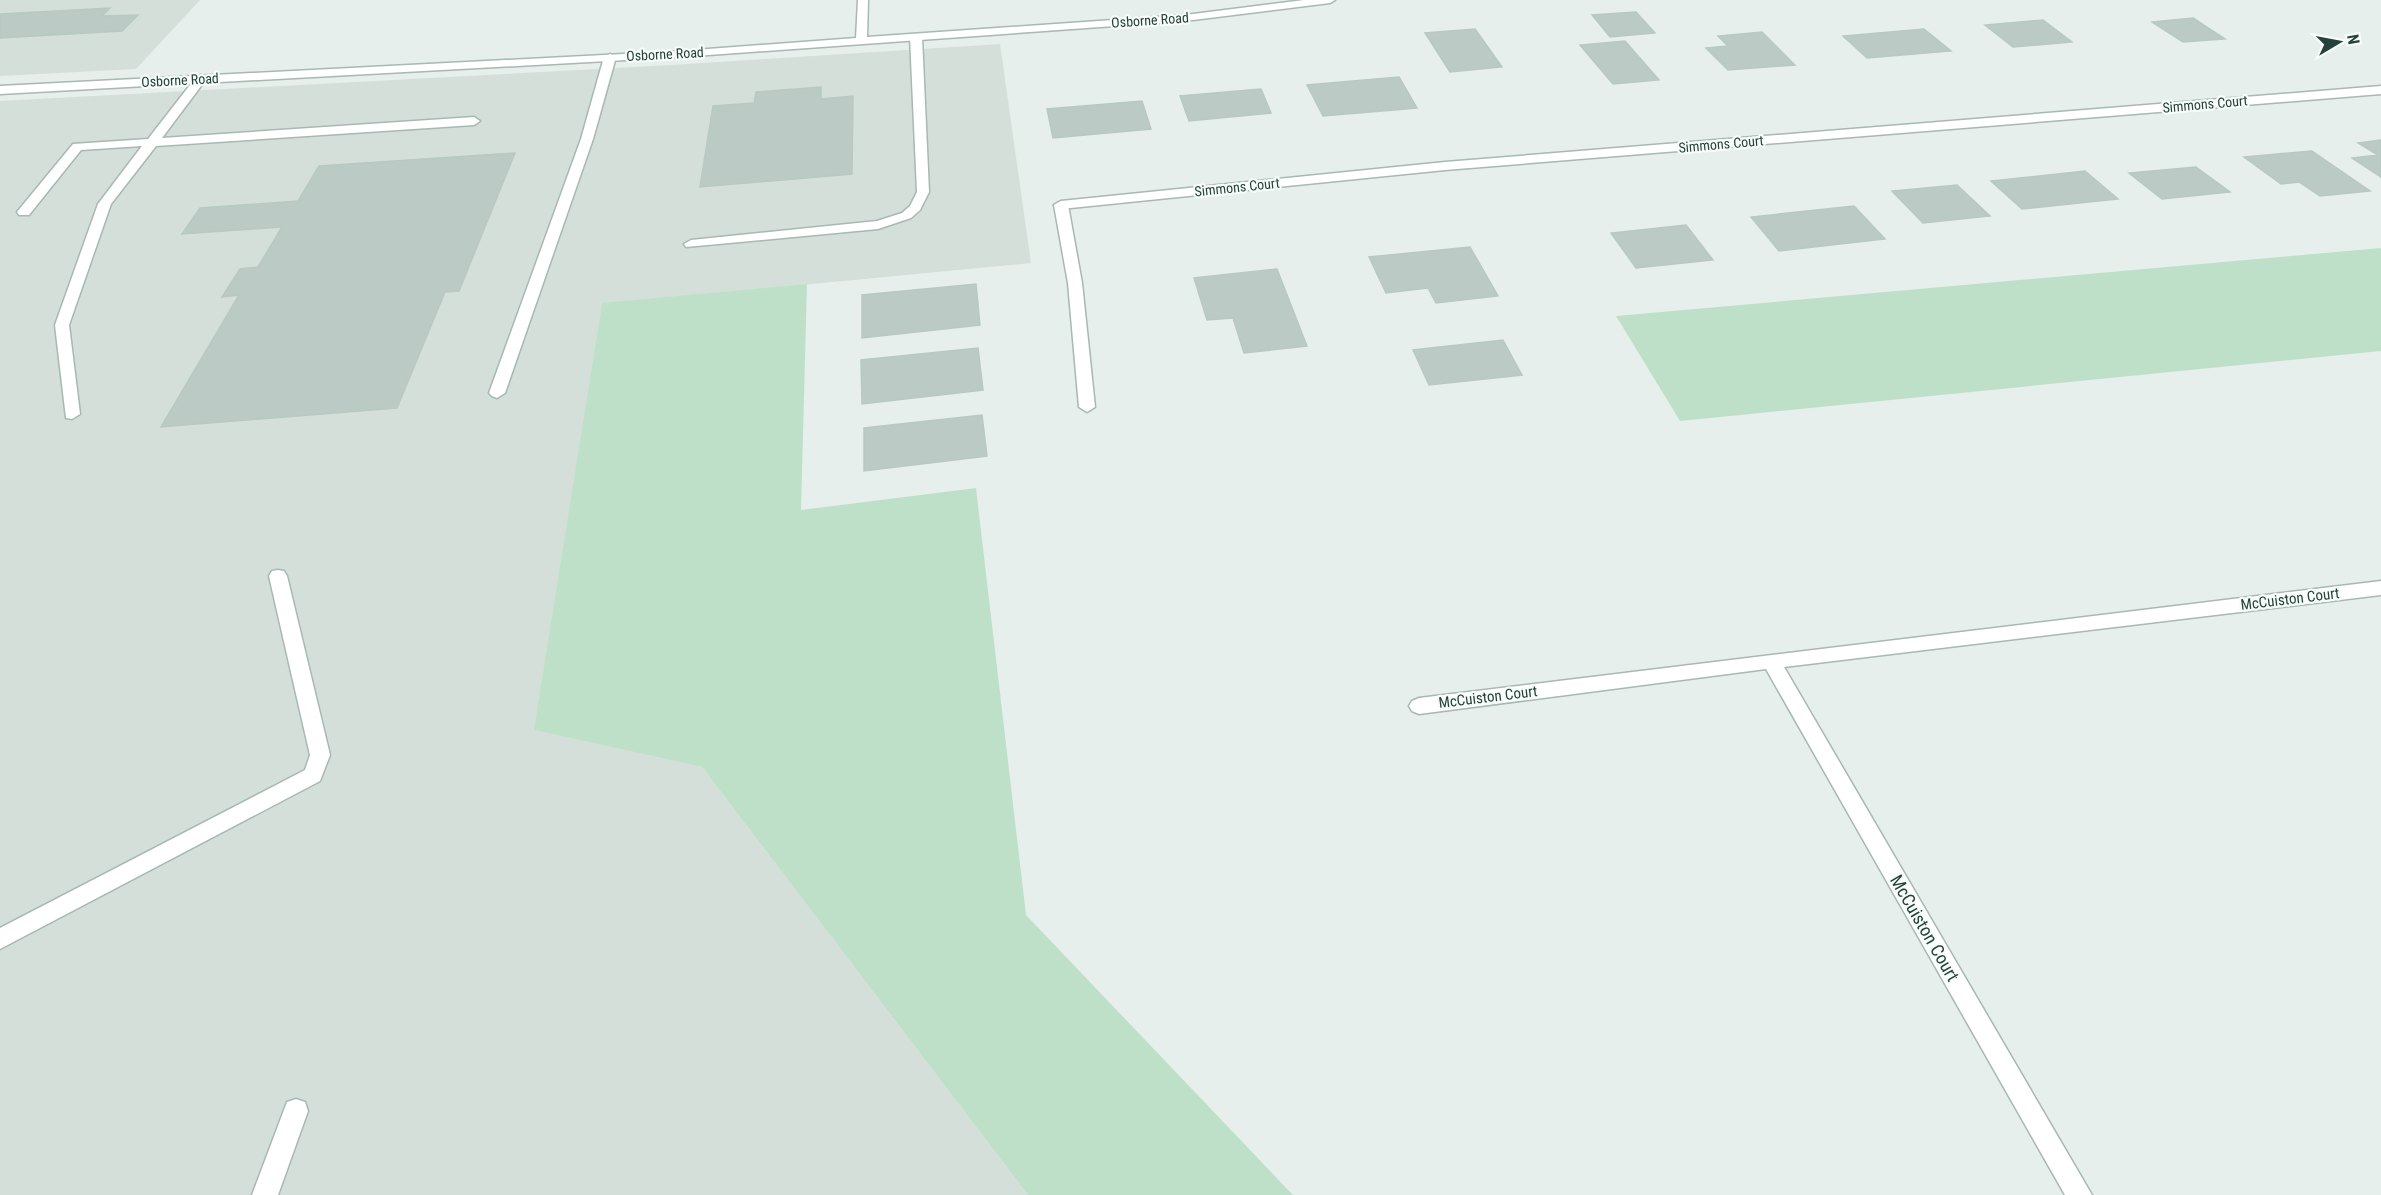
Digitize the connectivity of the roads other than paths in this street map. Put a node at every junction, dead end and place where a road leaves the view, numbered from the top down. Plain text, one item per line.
1 (863, 0) edge
2 (1329, 0) edge
3 (916, 37) junction
4 (861, 41) junction
5 (610, 57) junction
6 (201, 78) junction
7 (0, 90) edge
8 (2381, 90) edge
9 (474, 121) dead end
10 (150, 142) junction
11 (24, 213) dead end
12 (691, 244) dead end
13 (497, 393) dead end
14 (1088, 407) dead end
15 (72, 414) dead end
16 (278, 576) dead end
17 (2381, 588) edge
18 (1771, 661) junction
19 (1419, 706) dead end
20 (0, 939) edge
21 (296, 1111) dead end
22 (265, 1195) edge
23 (2079, 1195) edge

1 - 4 street
2 - 3 street, Osborne Road
3 - 4 street, Osborne Road
3 - 12 street
4 - 5 street, Osborne Road
5 - 6 street, Osborne Road
5 - 13 street
6 - 7 street, Osborne Road
6 - 10 street
8 - 14 street, Simmons Court
9 - 10 street
10 - 11 street
10 - 15 street
16 - 20 street
17 - 18 street, McCuiston Court
18 - 19 street, McCuiston Court
18 - 23 street, McCuiston Court
21 - 22 street

